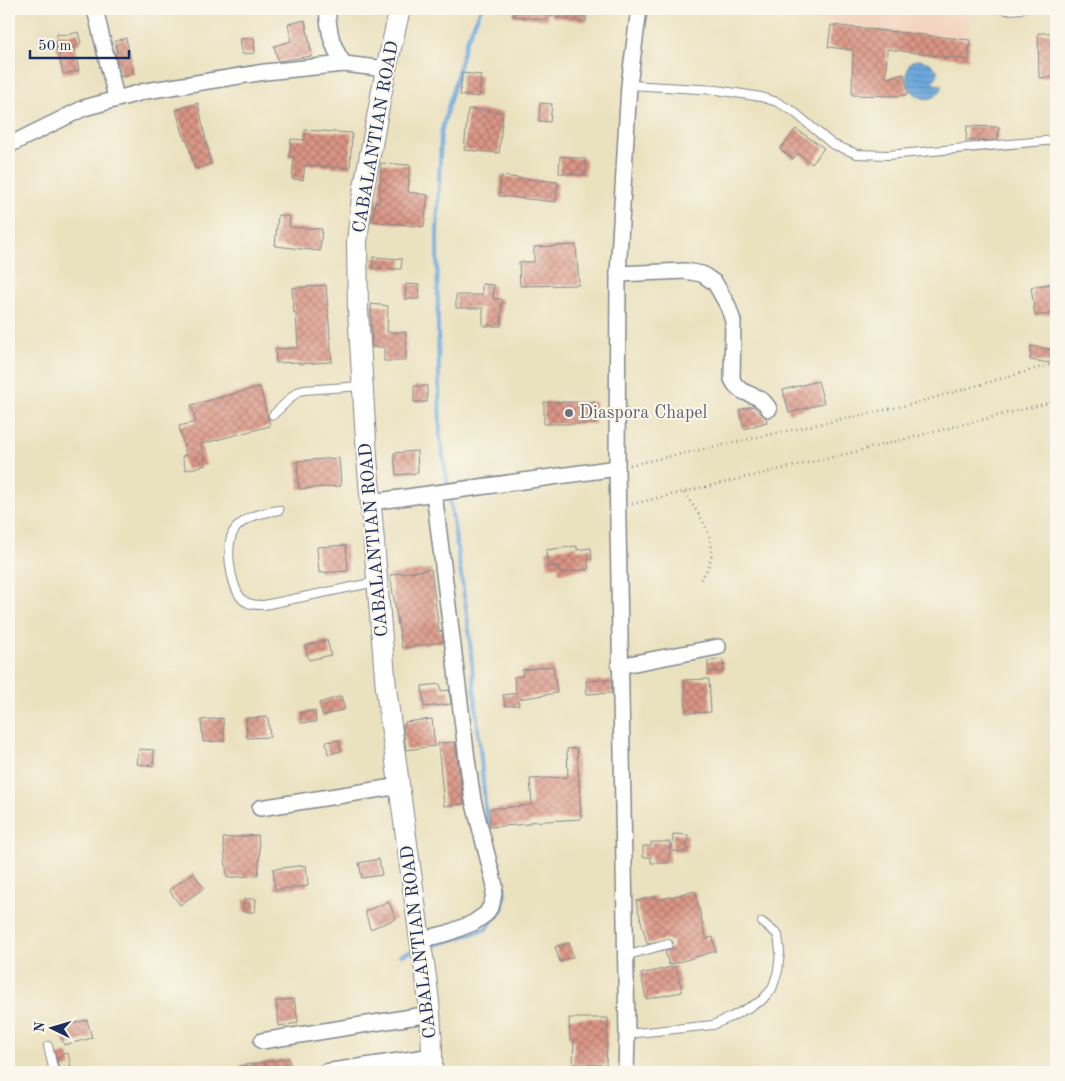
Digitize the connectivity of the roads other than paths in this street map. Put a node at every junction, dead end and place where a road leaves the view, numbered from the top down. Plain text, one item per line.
1 (95, 9) edge
2 (326, 9) edge
3 (400, 9) edge
4 (639, 9) edge
5 (1021, 9) edge
6 (1006, 10) edge
7 (344, 64) junction
8 (386, 69) junction
9 (629, 84) junction
10 (116, 98) junction
11 (1056, 140) edge
12 (9, 144) edge
13 (618, 274) junction
14 (363, 386) junction
15 (769, 409) dead end
16 (273, 415) dead end
17 (616, 468) junction
18 (438, 492) junction
19 (371, 502) junction
20 (279, 510) dead end
21 (378, 582) junction
22 (718, 646) dead end
23 (619, 666) junction
24 (400, 786) junction
25 (260, 808) dead end
26 (762, 922) dead end
27 (420, 940) junction
28 (668, 944) dead end
29 (625, 956) junction
30 (430, 1014) junction
31 (627, 1034) junction
32 (262, 1041) dead end
33 (48, 1046) dead end
34 (433, 1064) edge
35 (54, 1072) edge
36 (325, 1072) edge
37 (626, 1072) edge

1 - 10 street
2 - 7 street
3 - 8 street, CABALANTIAN ROAD
4 - 9 street
5 - 6 lane
7 - 8 street
7 - 10 street
8 - 14 street, CABALANTIAN ROAD
9 - 11 lane
9 - 13 street
10 - 12 street
13 - 15 street
13 - 17 street
14 - 16 lane
14 - 19 street, CABALANTIAN ROAD
17 - 18 street
17 - 23 street
18 - 19 street
18 - 27 street
19 - 21 street, CABALANTIAN ROAD
20 - 21 lane
21 - 24 street, CABALANTIAN ROAD
22 - 23 street
23 - 29 street
24 - 25 street
24 - 27 street, CABALANTIAN ROAD
26 - 31 lane
27 - 30 street, CABALANTIAN ROAD
28 - 29 lane
29 - 31 street
30 - 32 street
30 - 34 street, CABALANTIAN ROAD
31 - 37 street
33 - 35 lane
34 - 36 street

